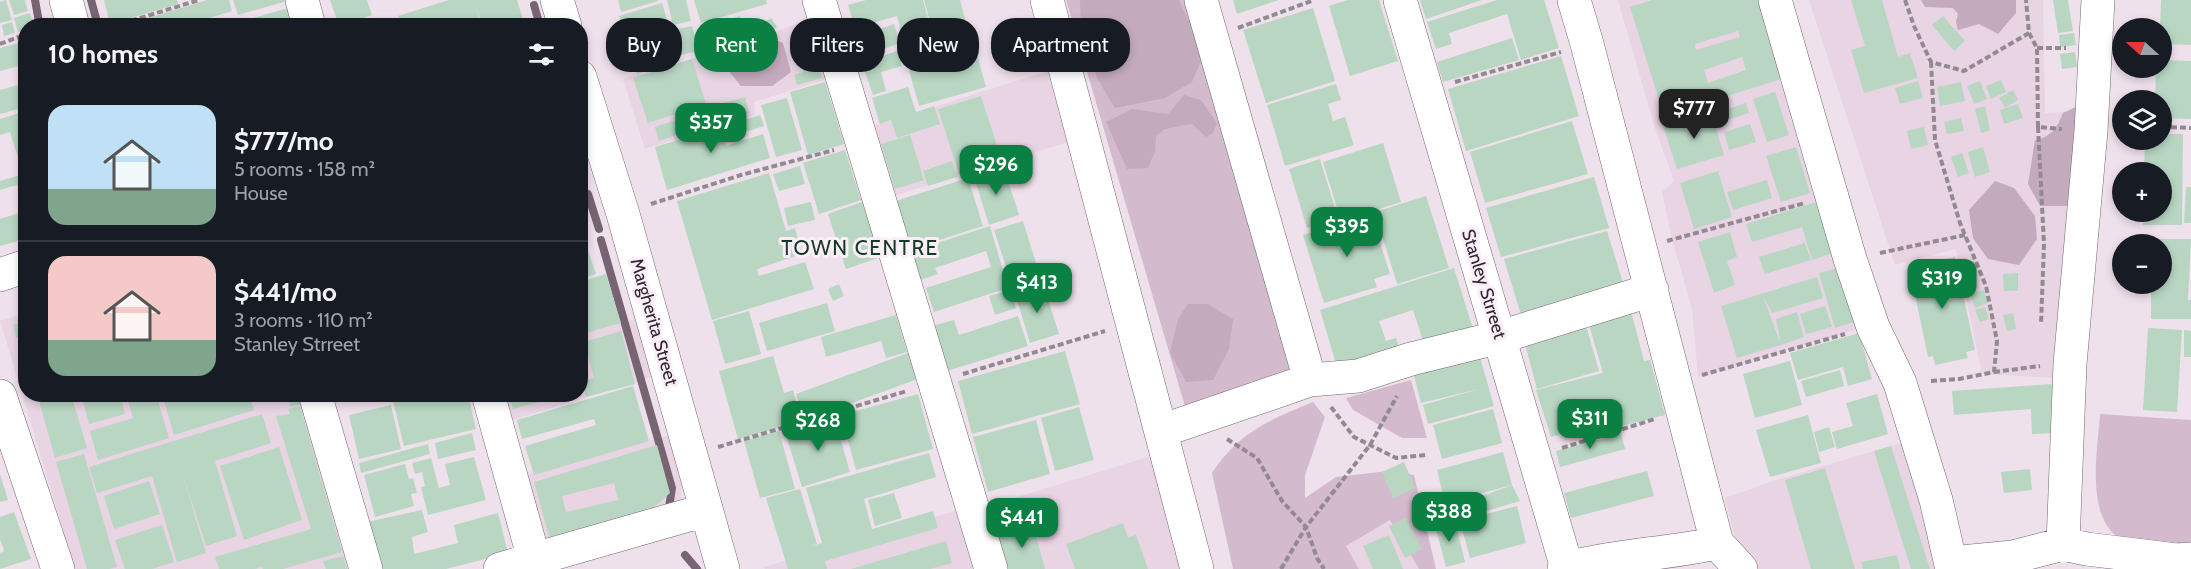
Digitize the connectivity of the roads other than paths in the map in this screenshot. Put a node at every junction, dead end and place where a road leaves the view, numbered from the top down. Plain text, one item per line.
1 (66, 0) edge
2 (302, 0) edge
3 (557, 0) edge
4 (819, 0) edge
5 (1047, 0) edge
6 (1201, 0) edge
7 (1400, 0) edge
8 (1574, 0) edge
9 (1775, 0) edge
10 (2098, 0) edge
11 (71, 18) edge
12 (307, 18) edge
13 (563, 18) edge
14 (588, 109) edge
15 (18, 269) edge
16 (0, 275) edge
17 (1652, 290) junction
18 (1500, 338) junction
19 (1311, 380) junction
20 (0, 396) edge
21 (317, 402) edge
22 (490, 402) edge
23 (1161, 430) junction
24 (706, 510) junction
25 (1718, 543) junction
26 (2063, 544) junction
27 (534, 559) junction
28 (2191, 559) edge
29 (1952, 566) edge
30 (1566, 568) edge
31 (58, 569) edge
32 (366, 569) edge
33 (500, 569) edge
34 (723, 569) edge
35 (991, 569) edge
36 (1197, 569) edge
37 (1741, 569) edge

1 - 11 street
2 - 12 street
3 - 13 street
4 - 35 street
5 - 23 street
6 - 19 street
7 - 18 street, Stanley Strreet
8 - 17 street
9 - 29 street
10 - 26 street
14 - 24 street, Margherita Street
15 - 16 street
17 - 18 street
17 - 25 street
18 - 19 street
18 - 30 street, Stanley Strreet
19 - 23 street
20 - 31 street
21 - 32 street
22 - 27 street
23 - 36 street
24 - 27 street
24 - 34 street, Margherita Street
25 - 30 street
25 - 37 street
26 - 28 street
26 - 29 street
27 - 33 street

